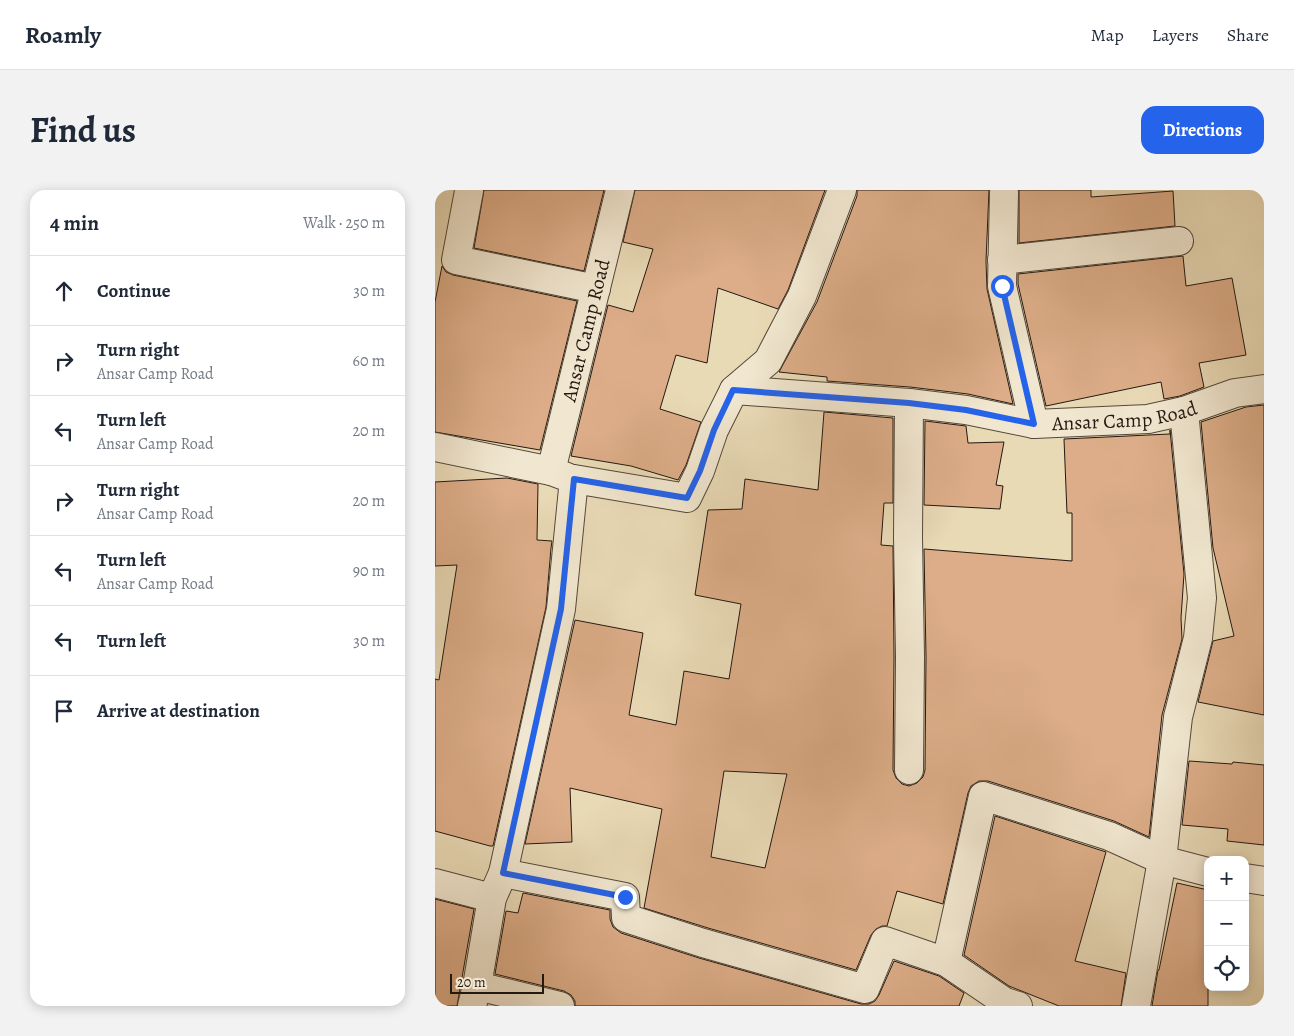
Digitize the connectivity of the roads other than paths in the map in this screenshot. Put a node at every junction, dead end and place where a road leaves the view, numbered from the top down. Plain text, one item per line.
1 (620, 190) edge
2 (843, 190) edge
3 (469, 191) edge
4 (1004, 192) dead end
5 (1179, 241) dead end
6 (446, 258) edge
7 (1003, 260) junction
8 (596, 289) junction
9 (1264, 389) edge
10 (733, 390) junction
11 (909, 403) junction
12 (1184, 411) junction
13 (1034, 424) junction
14 (435, 447) edge
15 (562, 475) junction
16 (909, 770) dead end
17 (1162, 860) junction
18 (1204, 871) edge
19 (503, 873) junction
20 (1249, 879) edge
21 (1264, 881) edge
22 (435, 883) edge
23 (492, 898) junction
24 (946, 962) junction
25 (474, 996) edge
26 (561, 1006) edge
27 (1018, 1006) edge
28 (1136, 1006) edge

1 - 8 street, Ansar Camp Road
2 - 10 street
3 - 6 street
4 - 7 street
5 - 7 street
6 - 8 street
7 - 13 street
8 - 15 street, Ansar Camp Road
9 - 12 street, Ansar Camp Road
10 - 11 street, Ansar Camp Road
10 - 15 street
11 - 13 street, Ansar Camp Road
11 - 16 street
12 - 13 street, Ansar Camp Road
12 - 17 street
14 - 15 street
15 - 19 street, Ansar Camp Road
17 - 18 street
17 - 24 street
17 - 28 street
19 - 23 street, Ansar Camp Road
19 - 24 street
20 - 21 street
22 - 23 street
23 - 25 street, Ansar Camp Road
24 - 27 street
25 - 26 street

